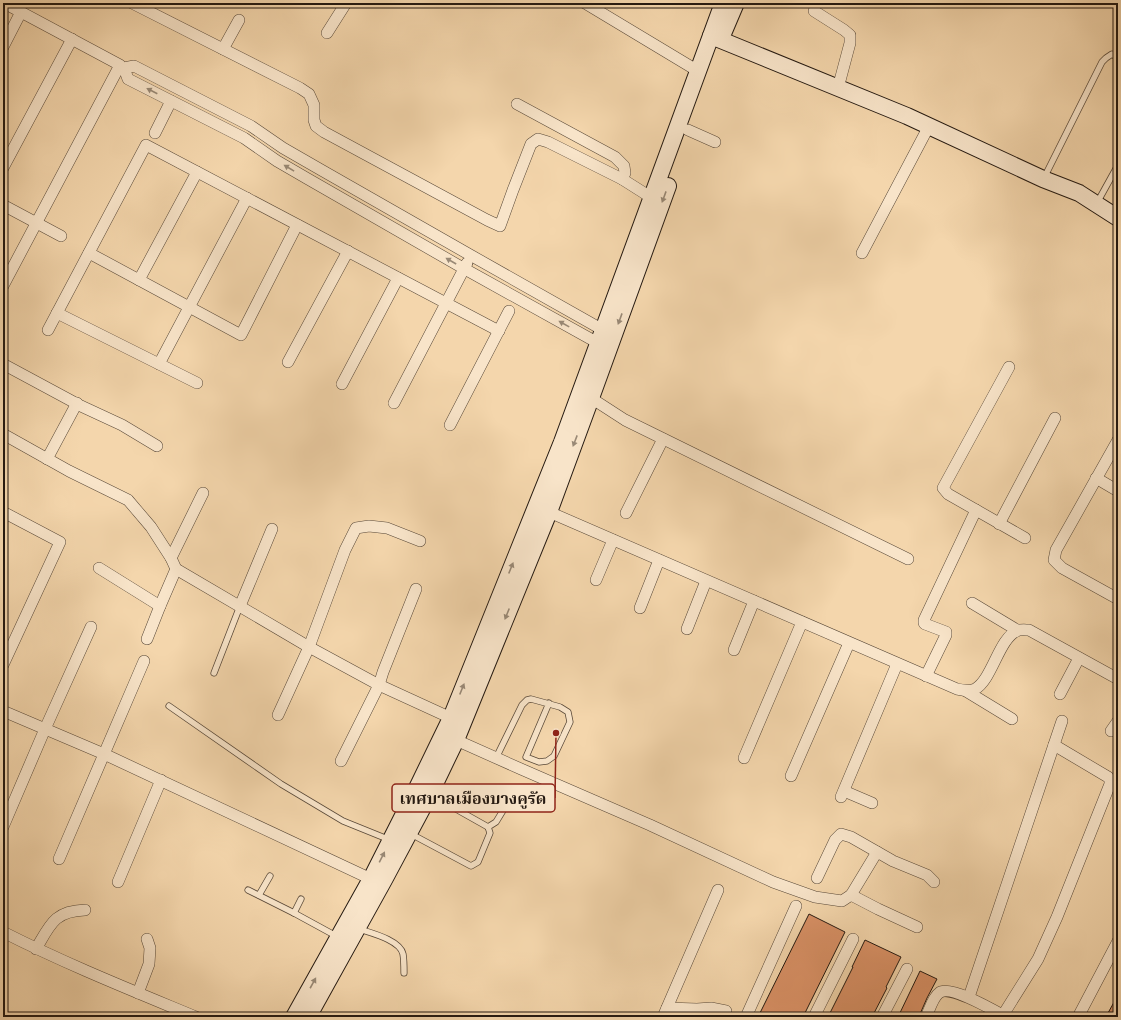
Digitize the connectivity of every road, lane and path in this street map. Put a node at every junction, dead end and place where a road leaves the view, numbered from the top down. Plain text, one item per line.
1 (4, 3) edge
2 (132, 3) edge
3 (346, 3) edge
4 (585, 3) edge
5 (723, 3) edge
6 (736, 3) edge
7 (814, 11) dead end
8 (21, 12) junction
9 (240, 20) dead end
10 (327, 33) dead end
11 (716, 38) junction
12 (72, 39) junction
13 (3, 47) edge
14 (223, 49) junction
15 (1118, 58) edge
16 (122, 66) junction
17 (698, 71) junction
18 (838, 88) junction
19 (171, 101) junction
20 (517, 104) dead end
21 (929, 126) junction
22 (688, 130) junction
23 (155, 133) dead end
24 (715, 142) dead end
25 (1118, 165) edge
26 (316, 166) junction
27 (3, 168) edge
28 (197, 172) junction
29 (308, 179) junction
30 (338, 179) junction
31 (622, 179) junction
32 (1043, 179) junction
33 (331, 193) junction
34 (247, 198) junction
35 (652, 198) junction
36 (1096, 204) junction
37 (3, 205) edge
38 (1118, 218) edge
39 (36, 223) junction
40 (297, 224) junction
41 (61, 236) dead end
42 (348, 251) junction
43 (89, 253) junction
44 (862, 253) dead end
45 (471, 256) junction
46 (464, 269) junction
47 (398, 278) junction
48 (139, 280) junction
49 (3, 286) edge
50 (446, 303) junction
51 (189, 307) junction
52 (509, 311) dead end
53 (57, 313) junction
54 (48, 330) dead end
55 (499, 331) junction
56 (601, 336) junction
57 (288, 362) dead end
58 (3, 364) edge
59 (159, 364) junction
60 (1009, 367) dead end
61 (197, 383) dead end
62 (342, 384) dead end
63 (591, 398) junction
64 (77, 403) junction
65 (394, 403) dead end
66 (1055, 418) dead end
67 (450, 425) dead end
68 (3, 434) edge
69 (663, 439) junction
70 (1118, 440) edge
71 (158, 446) dead end
72 (47, 459) junction
73 (1096, 478) junction
74 (1118, 491) edge
75 (203, 493) dead end
76 (542, 509) junction
77 (976, 510) junction
78 (3, 512) edge
79 (626, 513) dead end
80 (999, 524) junction
81 (272, 529) dead end
82 (1025, 538) dead end
83 (613, 540) junction
84 (420, 541) dead end
85 (171, 558) junction
86 (908, 559) dead end
87 (659, 560) junction
88 (99, 568) dead end
89 (176, 569) junction
90 (596, 580) dead end
91 (706, 581) junction
92 (416, 589) dead end
93 (1118, 599) edge
94 (754, 601) junction
95 (972, 602) dead end
96 (160, 606) junction
97 (240, 606) junction
98 (640, 608) dead end
99 (802, 622) junction
100 (91, 627) dead end
101 (687, 628) dead end
102 (1017, 630) junction
103 (147, 640) dead end
104 (849, 643) junction
105 (309, 647) junction
106 (734, 650) dead end
107 (1079, 658) junction
108 (144, 661) dead end
109 (897, 664) junction
110 (3, 665) edge
111 (214, 672) dead end
112 (926, 676) junction
113 (1118, 679) edge
114 (378, 685) junction
115 (966, 691) junction
116 (1060, 694) dead end
117 (549, 703) junction
118 (169, 706) dead end
119 (3, 711) edge
120 (278, 715) dead end
121 (1012, 719) dead end
122 (1118, 720) edge
123 (457, 721) junction
124 (1062, 721) dead end
125 (45, 729) junction
126 (1111, 731) dead end
127 (450, 736) junction
128 (1054, 745) junction
129 (104, 754) junction
130 (526, 757) junction
131 (496, 758) junction
132 (744, 758) dead end
133 (341, 760) dead end
134 (521, 769) junction
135 (791, 776) dead end
136 (161, 780) junction
137 (510, 799) dead end
138 (872, 802) dead end
139 (456, 809) dead end
140 (3, 827) edge
141 (488, 827) junction
142 (409, 833) junction
143 (391, 840) junction
144 (877, 852) junction
145 (59, 859) dead end
146 (270, 876) dead end
147 (817, 878) dead end
148 (371, 879) junction
149 (118, 882) dead end
150 (934, 882) dead end
151 (248, 890) dead end
152 (718, 890) dead end
153 (851, 894) junction
154 (259, 895) junction
155 (301, 899) dead end
156 (796, 906) dead end
157 (85, 910) dead end
158 (294, 913) junction
159 (917, 927) dead end
160 (357, 928) junction
161 (3, 932) edge
162 (338, 937) junction
163 (147, 939) dead end
164 (853, 939) dead end
165 (1118, 941) edge
166 (36, 949) junction
167 (907, 968) dead end
168 (404, 973) dead end
169 (138, 993) junction
170 (969, 997) junction
171 (726, 1011) dead end
172 (665, 1013) edge
173 (999, 1015) edge
174 (196, 1017) edge
175 (294, 1017) edge
176 (308, 1017) edge
177 (746, 1017) edge
178 (814, 1017) edge
179 (882, 1017) edge
180 (926, 1017) edge
181 (1078, 1017) edge

1 - 8 street
2 - 14 street
3 - 10 street
4 - 17 street
5 - 11 street
6 - 11 street
7 - 18 street
8 - 12 street
8 - 13 street
9 - 14 street
11 - 17 street
11 - 18 street
11 - 22 street
12 - 16 street
12 - 27 street
14 - 31 street
15 - 32 lane
19 -> 16 street
16 - 26 street
16 - 39 street
17 - 35 street
18 - 21 street
19 - 23 street
29 -> 19 street
20 - 31 street
21 - 32 street
21 - 44 street
22 - 24 street
22 -> 63 street
25 - 36 lane
26 - 29 street
26 - 30 street
28 - 34 street
28 - 43 street
28 - 48 street
29 - 33 street
30 - 33 street
30 - 45 street
31 - 35 street
32 - 36 street
46 -> 33 street
34 - 40 street
34 - 51 street
35 - 56 street
36 - 38 street
37 - 39 street
39 - 41 street
39 - 49 street
40 - 42 street
40 - 51 street
42 - 47 street
42 - 57 street
43 - 48 street
43 - 53 street
45 - 46 street
45 - 56 street
46 - 50 street
56 -> 46 street
47 - 50 street
47 - 62 street
48 - 51 street
50 - 55 street
50 - 65 street
51 - 59 street
52 - 55 street
53 - 54 street
53 - 59 street
55 - 67 street
56 - 76 street
58 - 64 street
59 - 61 street
60 - 77 street
63 - 69 street
63 -> 76 street
64 - 71 street
64 - 72 street
66 - 80 street
68 - 72 street
69 - 79 street
69 - 86 street
70 - 73 street
72 - 85 street
73 - 74 street
73 - 93 street
75 - 85 street
76 - 83 street
76 - 123 street
77 - 80 street
77 - 112 street
78 - 110 street
80 - 82 street
81 - 97 street
83 - 87 street
83 - 90 street
84 - 105 street
85 - 89 street
87 - 91 street
87 - 98 street
88 - 96 street
89 - 96 street
89 - 97 street
91 - 94 street
91 - 101 street
92 - 114 street
94 - 99 street
94 - 106 street
95 - 102 street
96 - 103 street
97 - 105 street
97 - 111 lane
99 - 104 street
99 - 132 street
100 - 125 street
102 - 107 street
102 - 115 street
104 - 109 street
104 - 135 street
105 - 114 street
105 - 120 street
107 - 113 street
107 - 116 street
108 - 129 street
109 - 112 street
109 - 138 street
112 - 115 street
114 - 123 street
114 - 133 street
115 - 121 street
117 - 130 lane
117 - 130 lane
117 - 131 lane
118 - 143 lane
119 - 125 street
122 - 126 street
123 - 127 street
124 - 128 street
125 - 129 street
125 - 140 street
127 - 131 street
127 - 142 street
127 - 143 street
128 - 170 street
128 - 173 street
129 - 136 street
129 - 145 street
130 - 134 lane
131 - 134 street
134 - 153 street
136 - 148 street
136 - 149 street
137 - 141 lane
139 - 141 lane
141 - 142 lane
142 - 160 street
148 -> 143 street
144 - 147 street
144 - 150 street
144 - 153 street
146 - 154 lane
148 - 162 street
151 - 154 lane
152 - 172 street
153 - 159 street
154 - 158 lane
155 - 158 lane
156 - 177 street
157 - 166 street
158 - 162 lane
160 - 168 lane
160 - 176 street
161 - 166 street
175 -> 162 street
163 - 169 street
164 - 178 street
165 - 181 street
166 - 169 street
167 - 179 street
169 - 174 street
170 - 173 street
170 - 180 street
171 - 172 street

